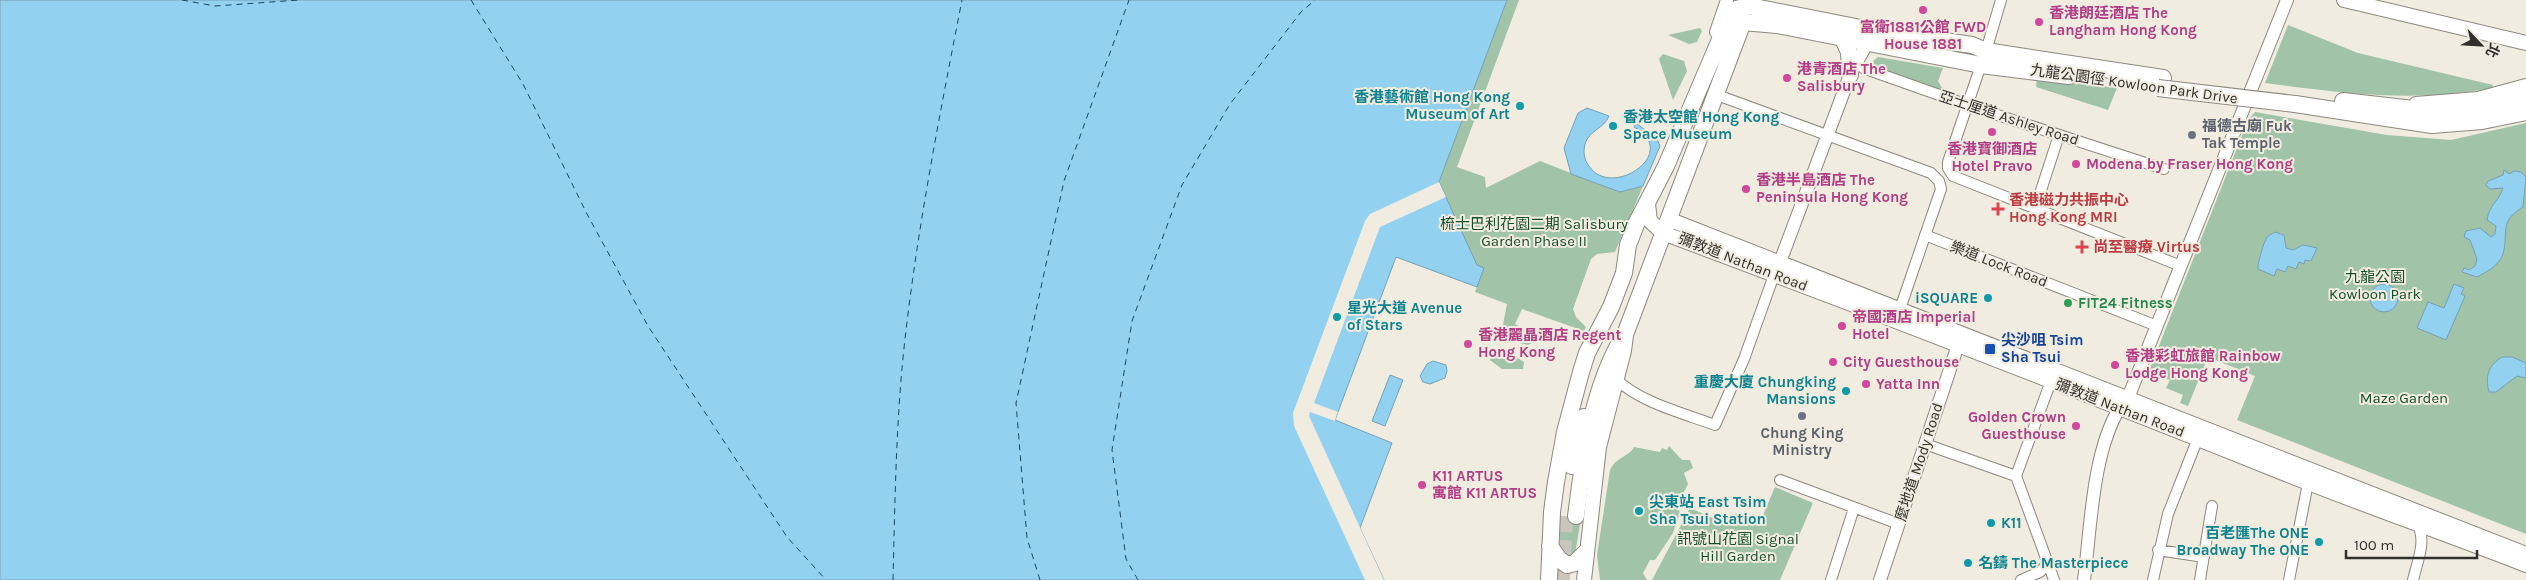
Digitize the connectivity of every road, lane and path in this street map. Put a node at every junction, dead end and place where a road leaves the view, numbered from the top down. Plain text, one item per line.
1 (1727, 0) edge
2 (1770, 0) edge
3 (2002, 0) edge
4 (2287, 0) edge
5 (2344, 0) edge
6 (1750, 3) edge
7 (1781, 13) junction
8 (1743, 22) junction
9 (1871, 36) junction
10 (1843, 39) junction
11 (2526, 43) edge
12 (1983, 58) junction
13 (1711, 64) junction
14 (1853, 69) junction
15 (2526, 86) edge
16 (1717, 95) junction
17 (2296, 99) junction
18 (2526, 100) edge
19 (1968, 105) junction
20 (2372, 105) junction
21 (2526, 112) edge
22 (1828, 135) junction
23 (2059, 135) junction
24 (2164, 169) dead end
25 (1648, 204) junction
26 (2035, 209) junction
27 (1650, 221) junction
28 (1666, 226) junction
29 (1925, 235) junction
30 (2181, 266) junction
31 (1777, 269) junction
32 (1624, 273) junction
33 (1900, 309) junction
34 (2157, 326) junction
35 (1599, 332) junction
36 (1626, 332) junction
37 (1958, 345) junction
38 (1616, 379) junction
39 (2051, 380) junction
40 (2124, 403) junction
41 (2198, 438) junction
42 (1925, 444) junction
43 (2309, 475) junction
44 (2016, 476) junction
45 (1786, 484) dead end
46 (2212, 506) dead end
47 (1854, 508) junction
48 (2416, 522) junction
49 (1899, 524) junction
50 (2440, 531) junction
51 (1550, 546) junction
52 (2421, 547) junction
53 (2158, 550) junction
54 (2526, 554) edge
55 (2204, 557) junction
56 (1586, 559) junction
57 (2048, 563) junction
58 (2526, 565) edge
59 (1550, 580) edge
60 (1584, 580) edge
61 (1591, 580) edge
62 (1831, 580) edge
63 (1880, 580) edge
64 (2021, 580) edge
65 (2054, 580) edge
66 (2084, 580) edge
67 (2153, 580) edge
68 (2200, 580) edge
69 (2289, 580) edge
70 (2413, 580) edge

1 - 13 street
2 - 7 main road
3 - 12 street
4 - 30 street
5 - 11 main road
6 - 7 main road, 九龍公園徑 Kowloon Park Drive
6 - 8 main road
6 - 13 main road
7 - 9 main road, 九龍公園徑 Kowloon Park Drive
8 - 10 main road, 九龍公園徑 Kowloon Park Drive
8 - 16 main road
9 - 10 main road, 九龍公園徑 Kowloon Park Drive
9 - 12 main road, 九龍公園徑 Kowloon Park Drive
9 - 12 main road, 九龍公園徑 Kowloon Park Drive
9 - 14 street
10 - 14 main road
12 - 17 main road, 九龍公園徑 Kowloon Park Drive
12 - 19 street
13 - 25 main road
14 - 19 street, 亞士厘道 Ashley Road
14 - 22 street
15 - 20 main road, 九龍公園徑 Kowloon Park Drive
16 - 22 street
16 - 28 main road
17 - 20 main road, 九龍公園徑 Kowloon Park Drive
17 - 21 main road, 九龍公園徑 Kowloon Park Drive
18 - 20 main road, 九龍公園徑 Kowloon Park Drive
19 - 23 street, 亞士厘道 Ashley Road
19 - 26 street
22 - 29 street
22 - 31 street
23 - 24 street, 亞士厘道 Ashley Road
23 - 26 street
25 - 27 main road
25 - 32 main road
26 - 30 street
27 - 28 main road
27 - 32 main road
28 - 31 main road, 彌敦道 Nathan Road
28 - 36 main road
29 - 33 street
29 - 34 street, 樂道 Lock Road
30 - 34 street
31 - 33 main road, 彌敦道 Nathan Road
31 - 37 main road, 彌敦道 Nathan Road
31 - 38 street
32 - 35 main road
33 - 40 main road, 彌敦道 Nathan Road
34 - 40 street
35 - 36 main road
35 - 51 main road
36 - 38 main road
37 - 39 main road, 彌敦道 Nathan Road
37 - 42 street, 麼地道 Mody Road
38 - 56 main road
39 - 40 main road, 彌敦道 Nathan Road
39 - 44 street
40 - 41 main road, 彌敦道 Nathan Road
40 - 43 main road, 彌敦道 Nathan Road
40 - 66 street
41 - 43 main road, 彌敦道 Nathan Road
41 - 53 street
42 - 44 street
42 - 49 street, 麼地道 Mody Road
43 - 48 main road, 彌敦道 Nathan Road
43 - 54 main road, 彌敦道 Nathan Road
43 - 69 street
44 - 57 street
45 - 47 street
46 - 55 street
47 - 49 street
47 - 62 street
48 - 50 main road, 彌敦道 Nathan Road
48 - 52 street
49 - 63 street, 麼地道 Mody Road
50 - 52 street
50 - 58 main road, 彌敦道 Nathan Road
51 - 56 main road
51 - 59 main road
52 - 70 street
53 - 55 street
53 - 67 street
55 - 68 street
56 - 60 main road
56 - 61 main road
57 - 64 street
57 - 65 street

